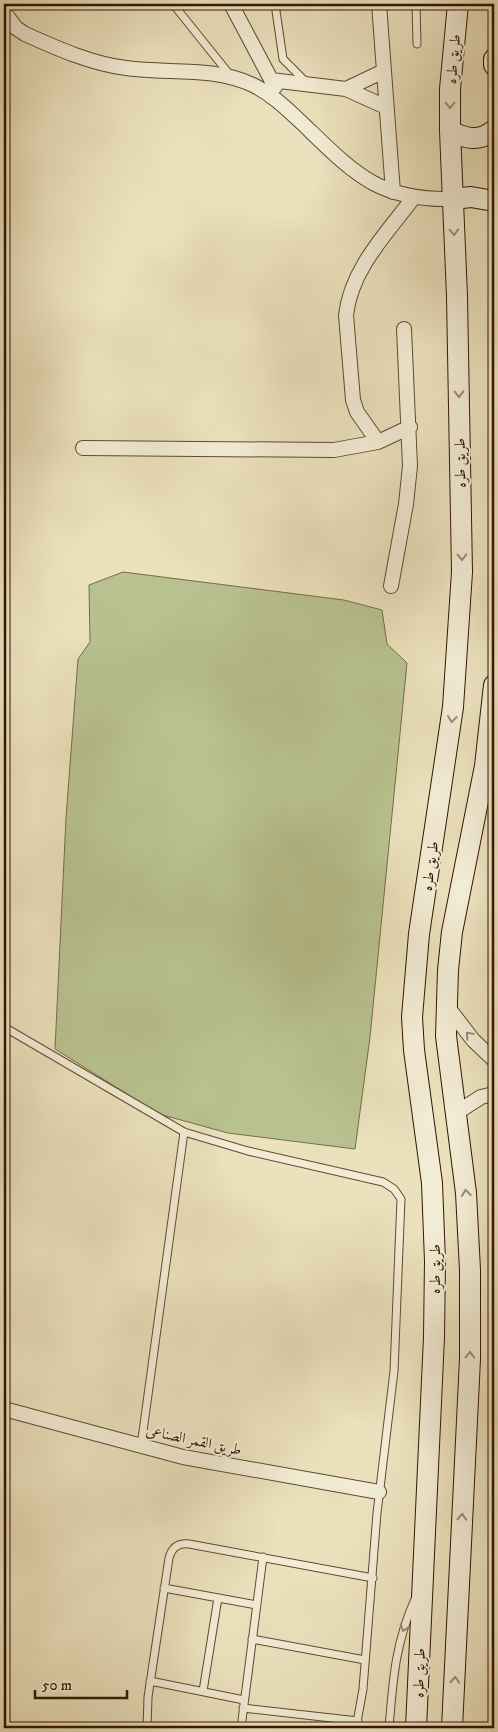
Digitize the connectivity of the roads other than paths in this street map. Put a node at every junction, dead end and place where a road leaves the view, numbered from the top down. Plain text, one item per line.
1 (173, 4) edge
2 (231, 4) edge
3 (275, 4) edge
4 (379, 4) edge
5 (416, 4) edge
6 (458, 4) edge
7 (4, 12) edge
8 (417, 44) dead end
9 (494, 59) edge
10 (494, 65) edge
11 (384, 71) junction
12 (232, 77) junction
13 (271, 80) junction
14 (308, 84) junction
15 (346, 89) junction
16 (283, 104) junction
17 (386, 107) junction
18 (494, 130) edge
19 (450, 131) junction
20 (393, 192) junction
21 (414, 197) junction
22 (453, 199) junction
23 (494, 201) edge
24 (404, 329) dead end
25 (410, 427) junction
26 (378, 442) junction
27 (83, 448) dead end
28 (391, 586) dead end
29 (494, 685) edge
30 (447, 1006) junction
31 (4, 1027) edge
32 (494, 1060) edge
33 (494, 1094) edge
34 (456, 1113) junction
35 (184, 1132) junction
36 (4, 1409) edge
37 (140, 1446) junction
38 (379, 1492) junction
39 (263, 1557) junction
40 (373, 1578) junction
41 (422, 1583) junction
42 (164, 1588) junction
43 (218, 1598) junction
44 (257, 1605) junction
45 (252, 1639) junction
46 (365, 1660) junction
47 (150, 1681) junction
48 (203, 1691) junction
49 (244, 1700) junction
50 (243, 1708) junction
51 (357, 1725) edge
52 (147, 1728) edge
53 (241, 1728) edge
54 (389, 1728) edge
55 (416, 1728) edge
56 (452, 1728) edge

1 - 12 lane
2 - 13 street
3 - 14 lane
4 - 11 street
5 - 8 lane
6 -> 19 main road, طريق طره
7 - 12 street
9 - 10 main road
11 - 15 street
11 - 17 street
12 - 16 street
13 - 14 street
13 - 16 street
14 - 15 street
15 - 17 street
16 - 20 street
17 - 20 street
18 - 19 main road
19 - 22 main road, طريق طره
20 - 21 street
21 - 22 street
21 - 26 street
22 - 23 main road
22 -> 41 main road, طريق طره
24 - 25 street
25 - 26 street
25 - 28 street
26 - 27 street
29 - 30 main road
32 -> 30 street
30 - 34 main road
31 - 35 lane
33 - 34 street
56 -> 34 main road
35 - 37 lane
35 - 38 lane
36 - 37 street, طريق القمر الصناعى
37 - 38 street, طريق القمر الصناعى
38 - 40 lane
39 - 40 lane
39 - 42 lane
39 - 44 lane
40 - 46 lane
41 -> 54 lane
41 - 55 main road, طريق طره
42 - 43 lane
42 - 47 lane
43 - 44 lane
43 - 48 lane
44 - 45 lane
45 - 46 lane
45 - 49 lane
46 - 51 lane
47 - 48 lane
47 - 52 lane
48 - 49 lane
49 - 50 lane
50 - 51 lane
50 - 53 lane

